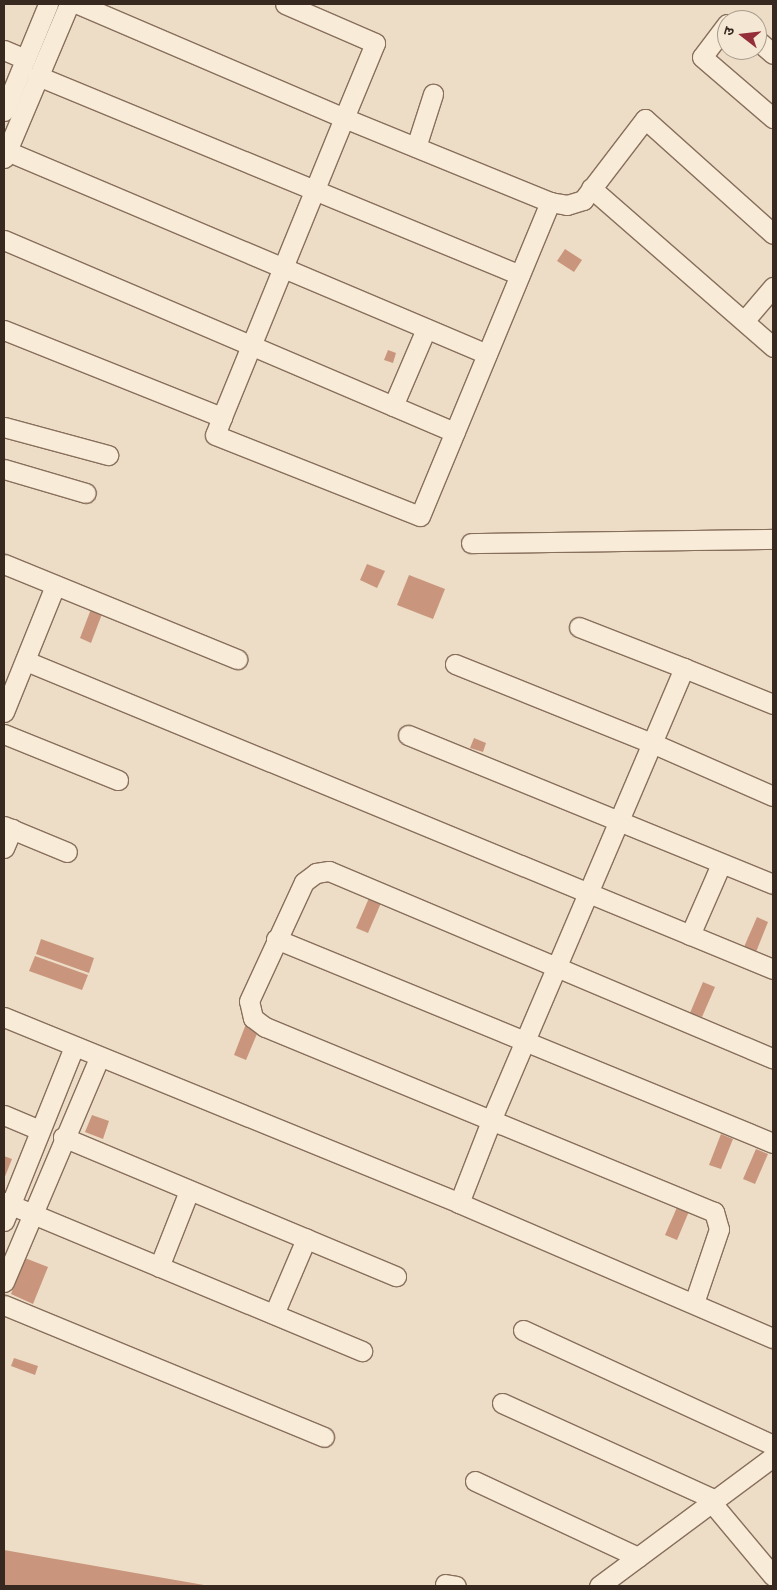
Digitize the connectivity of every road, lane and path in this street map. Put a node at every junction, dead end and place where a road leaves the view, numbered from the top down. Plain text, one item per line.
1 (48, 4) edge
2 (69, 4) edge
3 (78, 4) edge
4 (285, 4) edge
5 (717, 37) edge
6 (4, 50) edge
7 (25, 59) junction
8 (38, 76) junction
9 (434, 94) dead end
10 (4, 111) edge
11 (344, 118) junction
12 (773, 118) edge
13 (416, 147) junction
14 (5, 155) edge
15 (591, 188) junction
16 (314, 192) junction
17 (550, 202) junction
18 (773, 234) edge
19 (4, 240) edge
20 (282, 269) junction
21 (520, 275) junction
22 (773, 287) edge
23 (744, 321) junction
24 (426, 329) junction
25 (4, 330) edge
26 (773, 346) edge
27 (250, 347) junction
28 (487, 354) junction
29 (394, 406) junction
30 (222, 417) junction
31 (4, 427) edge
32 (455, 432) junction
33 (108, 455) dead end
34 (4, 469) edge
35 (86, 493) dead end
36 (773, 539) edge
37 (471, 543) dead end
38 (4, 564) edge
39 (55, 586) junction
40 (579, 627) dead end
41 (237, 659) dead end
42 (26, 661) junction
43 (455, 664) dead end
44 (684, 668) junction
45 (773, 704) edge
46 (4, 712) edge
47 (4, 734) edge
48 (408, 735) dead end
49 (652, 743) junction
50 (118, 780) dead end
51 (773, 796) edge
52 (619, 821) junction
53 (8, 828) edge
54 (4, 848) edge
55 (67, 852) dead end
56 (721, 864) junction
57 (773, 884) edge
58 (589, 892) junction
59 (690, 935) junction
60 (276, 939) junction
61 (556, 969) junction
62 (773, 969) edge
63 (4, 1017) edge
64 (525, 1042) junction
65 (74, 1047) junction
66 (99, 1058) junction
67 (773, 1059) edge
68 (4, 1115) edge
69 (491, 1121) junction
70 (39, 1130) junction
71 (63, 1137) junction
72 (773, 1143) edge
73 (189, 1191) junction
74 (459, 1203) junction
75 (6, 1209) edge
76 (32, 1215) junction
77 (306, 1239) junction
78 (158, 1266) junction
79 (396, 1276) dead end
80 (4, 1282) edge
81 (694, 1303) junction
82 (4, 1305) edge
83 (274, 1314) junction
84 (523, 1330) dead end
85 (773, 1338) edge
86 (362, 1350) dead end
87 (502, 1403) dead end
88 (324, 1437) dead end
89 (773, 1445) edge
90 (773, 1457) edge
91 (475, 1481) dead end
92 (714, 1502) junction
93 (638, 1558) junction
94 (773, 1576) edge
95 (599, 1586) edge

1 - 7 street
2 - 8 street
3 - 11 street
4 - 11 street
5 - 12 street
6 - 7 street
7 - 10 street
8 - 14 street
8 - 16 street
9 - 13 street
11 - 13 street
11 - 16 street
13 - 17 street
14 - 20 street
15 - 17 street
15 - 18 street
15 - 23 street
16 - 20 street
16 - 21 street
17 - 21 street
19 - 27 street
20 - 24 street
20 - 27 street
21 - 28 street
22 - 23 street
23 - 26 street
24 - 28 street
24 - 29 street
25 - 30 street
27 - 29 street
27 - 30 street
28 - 32 street
29 - 32 street
30 - 32 street
31 - 33 street
34 - 35 street
36 - 37 street
38 - 39 street
39 - 41 street
39 - 42 street
40 - 44 street
42 - 46 street
42 - 58 street
43 - 49 street
44 - 45 street
44 - 49 street
47 - 50 street
48 - 52 street
49 - 51 street
49 - 52 street
52 - 56 street
52 - 58 street
53 - 54 street
53 - 55 street
56 - 57 street
56 - 59 street
58 - 59 street
58 - 61 street
59 - 62 street
60 - 61 street
60 - 64 street
60 - 69 street
61 - 64 street
61 - 67 street
63 - 65 street
64 - 69 street
64 - 72 street
65 - 66 street
65 - 70 street
66 - 71 street
66 - 74 street
68 - 70 street
69 - 74 street
69 - 81 street
70 - 75 street
71 - 73 street
71 - 76 street
73 - 77 street
73 - 78 street
74 - 81 street
75 - 76 street
76 - 78 street
76 - 80 street
77 - 79 street
77 - 83 street
78 - 83 street
81 - 85 street
82 - 88 street
83 - 86 street
84 - 89 street
87 - 92 street
90 - 92 street
91 - 93 street
92 - 93 street
92 - 94 street
93 - 95 street

